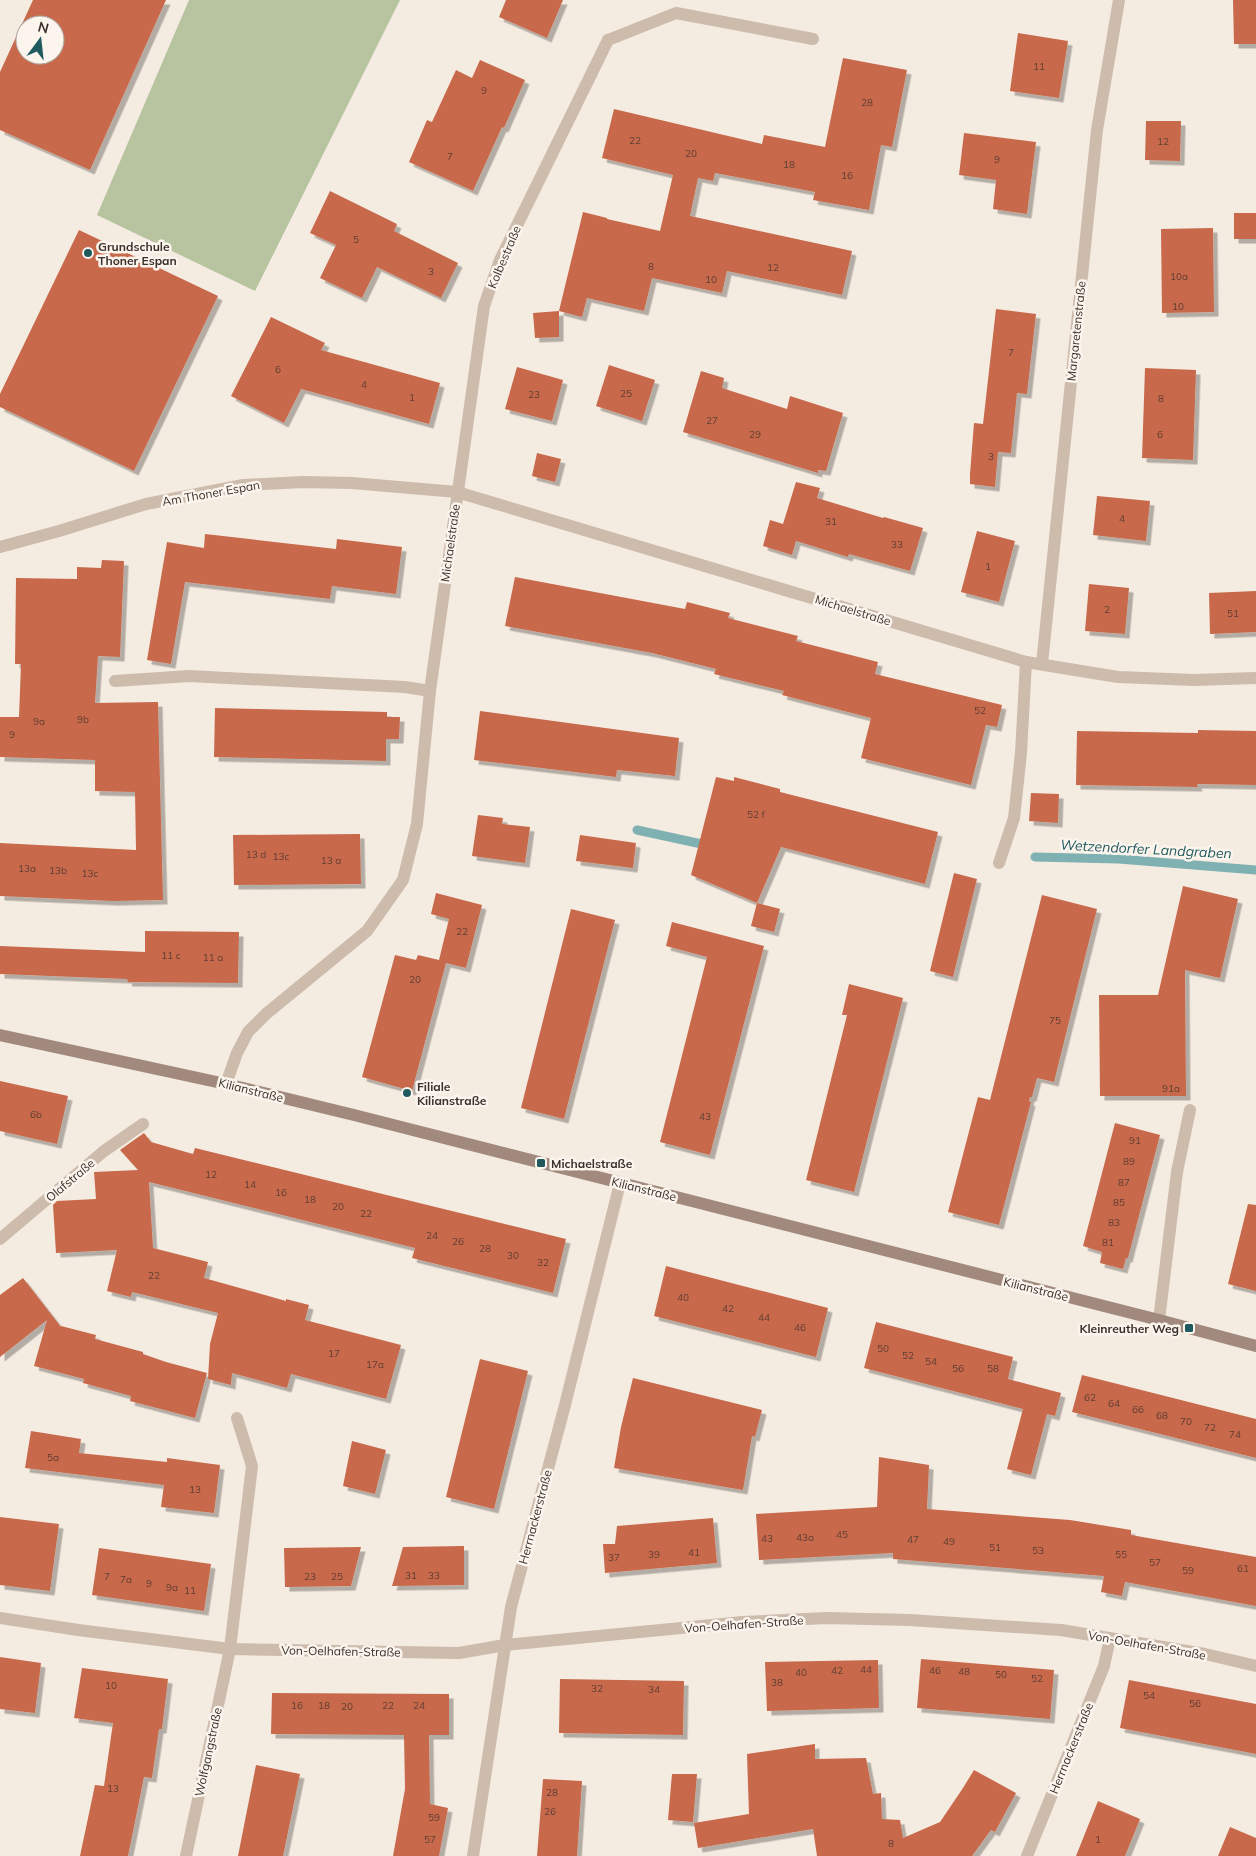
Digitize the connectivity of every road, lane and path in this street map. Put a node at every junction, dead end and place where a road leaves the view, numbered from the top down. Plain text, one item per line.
1 (1119, 0) edge
2 (813, 39) dead end
3 (457, 492) junction
4 (0, 547) edge
5 (1026, 662) junction
6 (1042, 664) junction
7 (1256, 678) edge
8 (115, 681) dead end
9 (430, 691) junction
10 (999, 863) dead end
11 (0, 1035) edge
12 (226, 1084) junction
13 (1190, 1110) dead end
14 (143, 1124) dead end
15 (620, 1183) junction
16 (0, 1239) edge
17 (1159, 1320) junction
18 (1256, 1346) edge
19 (237, 1418) dead end
20 (0, 1618) edge
21 (1110, 1638) junction
22 (504, 1645) junction
23 (230, 1649) junction
24 (1256, 1666) edge
25 (186, 1856) edge
26 (473, 1856) edge
27 (1027, 1856) edge

1 - 6 street, Margaretenstraße
2 - 3 street, Kolbestraße
3 - 4 street, Am Thoner Espan
3 - 5 street, Michaelstraße
3 - 9 street, Michaelstraße
5 - 6 street, Michaelstraße
5 - 10 street
6 - 7 street, Michaelstraße
8 - 9 street
9 - 12 street, Michaelstraße
11 - 12 main road, Kilianstraße
12 - 15 main road, Kilianstraße
13 - 17 street
14 - 16 street, Olafstraße
15 - 17 main road, Kilianstraße
15 - 22 street, Herrnackerstraße
17 - 18 main road, Kilianstraße
19 - 23 street
20 - 23 street, Von-Oelhafen-Straße
21 - 22 street, Von-Oelhafen-Straße
21 - 24 street, Von-Oelhafen-Straße
21 - 27 street, Herrnackerstraße
22 - 23 street, Von-Oelhafen-Straße
22 - 26 street, Herrnackerstraße
23 - 25 street, Wolfgangstraße

